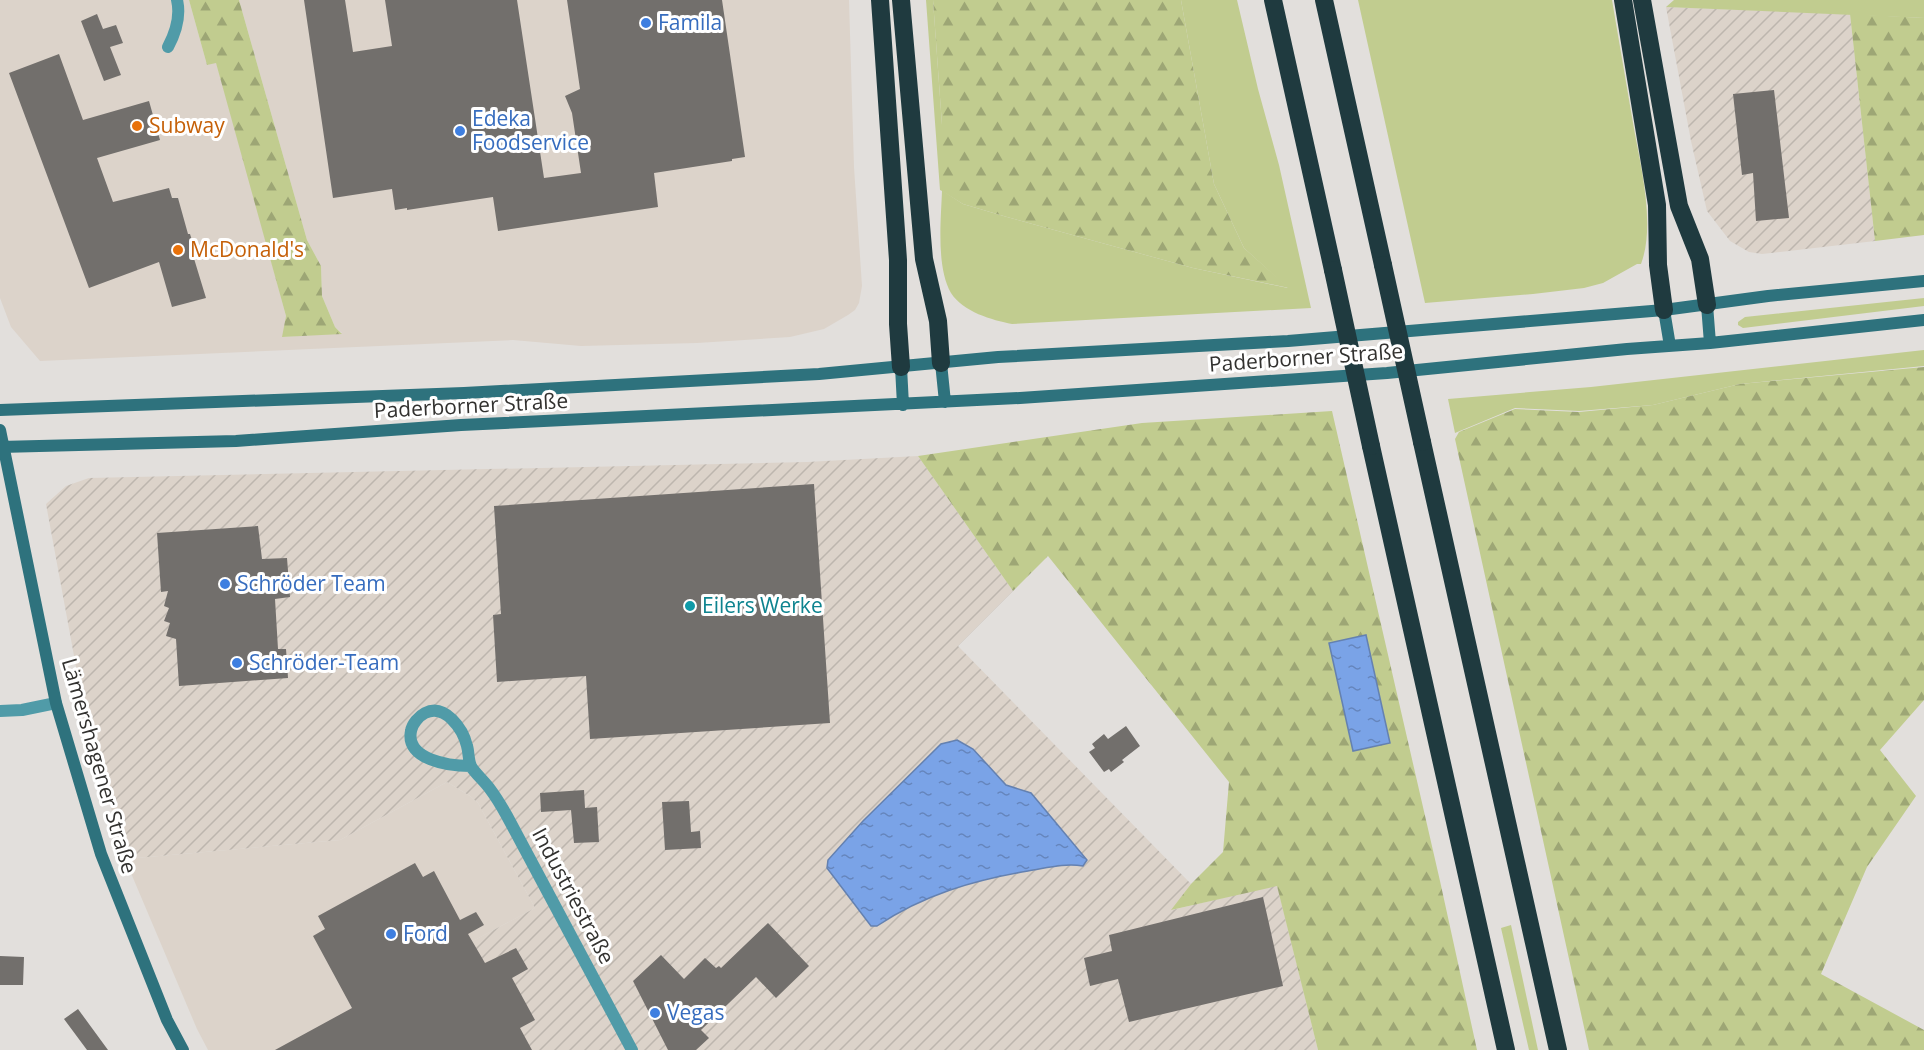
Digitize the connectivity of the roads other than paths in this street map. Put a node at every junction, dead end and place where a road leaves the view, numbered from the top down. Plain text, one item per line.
1 (177, 0) edge
2 (880, 0) edge
3 (901, 0) edge
4 (1273, 0) edge
5 (1324, 0) edge
6 (1623, 0) edge
7 (1642, 0) edge
8 (168, 47) dead end
9 (1924, 281) edge
10 (1707, 305) junction
11 (1664, 310) junction
12 (1924, 320) edge
13 (1710, 343) junction
14 (1670, 346) junction
15 (941, 363) junction
16 (901, 367) junction
17 (945, 402) junction
18 (903, 405) junction
19 (0, 410) edge
20 (0, 430) edge
21 (2, 447) edge
22 (56, 703) junction
23 (0, 711) edge
24 (470, 766) junction
25 (183, 1050) edge
26 (632, 1050) edge
27 (1506, 1050) edge
28 (1558, 1050) edge

1 - 8 street
2 - 16 highway
3 - 15 highway
4 - 27 highway, bridge
5 - 28 highway, bridge
6 - 11 highway
7 - 10 highway
9 - 10 main road, Paderborner Straße
10 - 11 main road, Paderborner Straße
10 - 13 main road
11 - 14 main road
11 - 15 main road, Paderborner Straße
12 - 13 main road, Paderborner Straße
13 - 14 main road, Paderborner Straße
14 - 17 main road, Paderborner Straße
15 - 16 main road, Paderborner Straße
15 - 17 main road
16 - 18 main road
16 - 19 main road, Paderborner Straße
17 - 18 main road, Paderborner Straße
18 - 21 main road, Paderborner Straße
20 - 21 main road, Lämershagener Straße
21 - 22 main road, Lämershagener Straße
22 - 23 street
22 - 25 main road, Lämershagener Straße
24 - 24 street, Industriestraße
24 - 26 street, Industriestraße

